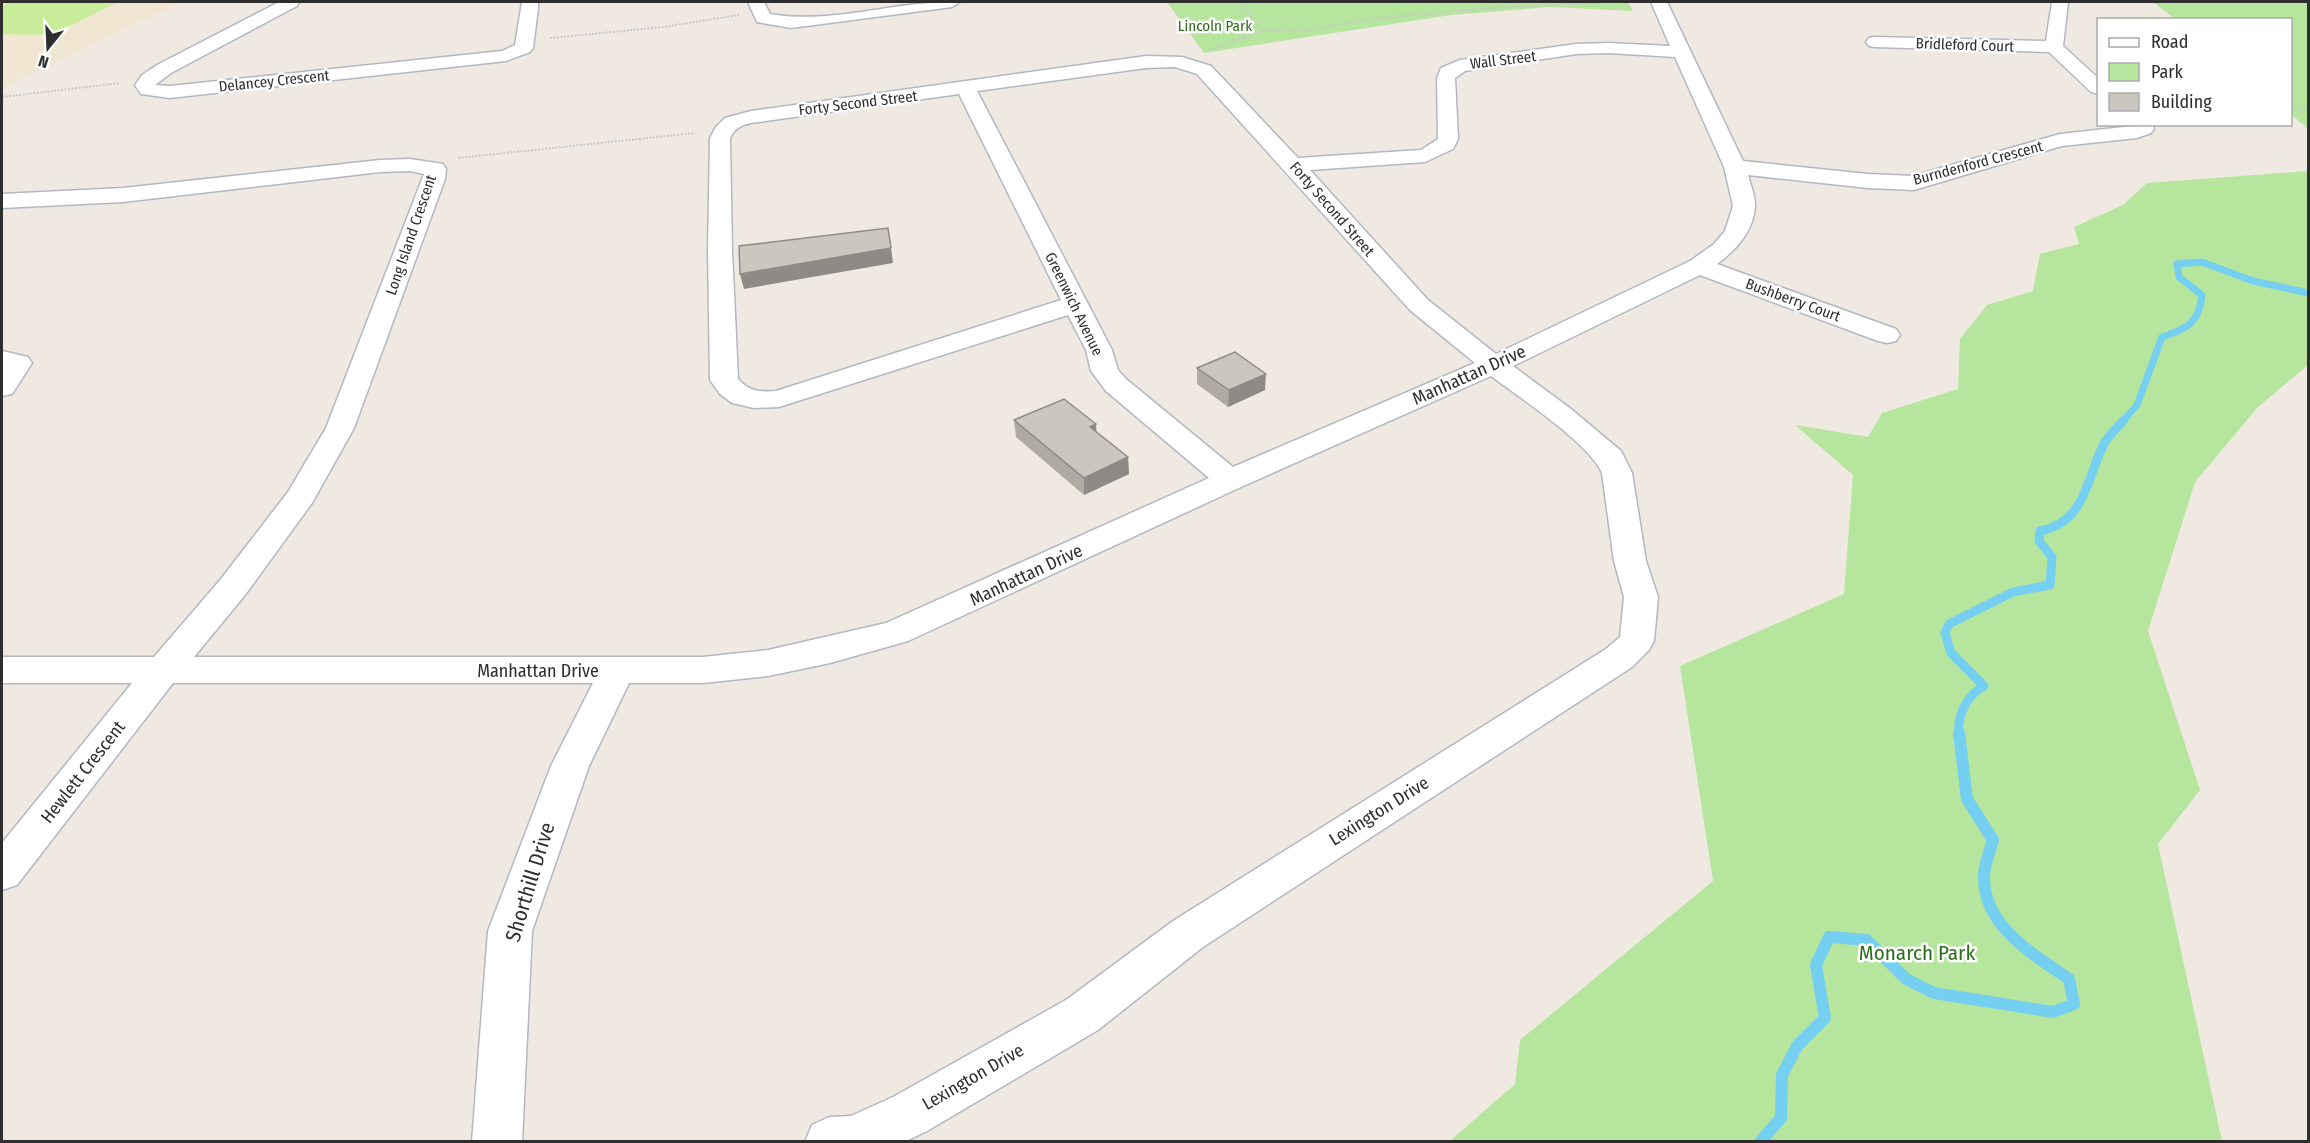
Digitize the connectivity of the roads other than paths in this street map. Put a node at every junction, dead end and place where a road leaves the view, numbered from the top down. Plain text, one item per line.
1 (291, 2) edge
2 (530, 2) edge
3 (952, 2) edge
4 (1659, 2) edge
5 (2060, 2) edge
6 (758, 7) edge
7 (1875, 42) dead end
8 (2054, 47) junction
9 (1681, 52) junction
10 (2097, 87) edge
11 (966, 89) junction
12 (2143, 126) edge
13 (1293, 165) junction
14 (1735, 167) junction
15 (2, 201) edge
16 (1699, 266) junction
17 (1075, 304) junction
18 (1887, 335) dead end
19 (2, 359) edge
20 (1494, 365) junction
21 (2, 388) edge
22 (1230, 480) junction
23 (2, 670) edge
24 (163, 670) junction
25 (616, 672) junction
26 (2, 873) edge
27 (497, 1142) edge
28 (829, 1142) edge

1 - 2 street, Delancey Crescent
3 - 6 street
4 - 9 street, Manhattan Drive
5 - 8 street
7 - 8 street, Bridleford Court
8 - 10 street
9 - 13 street, Wall Street
9 - 14 street, Manhattan Drive
11 - 13 street, Forty Second Street
11 - 17 street, Greenwich Avenue
11 - 17 street, Forty Second Street
12 - 14 street, Burndenford Crescent
13 - 20 street, Forty Second Street
14 - 16 street, Manhattan Drive
15 - 24 street, Long Island Crescent
16 - 18 street, Bushberry Court
16 - 20 street, Manhattan Drive
17 - 22 street, Greenwich Avenue
19 - 21 street
20 - 22 street, Manhattan Drive
20 - 28 street, Lexington Drive
22 - 25 street, Manhattan Drive
23 - 24 street, Manhattan Drive
24 - 25 street, Manhattan Drive
24 - 26 street, Hewlett Crescent
25 - 27 street, Shorthill Drive

